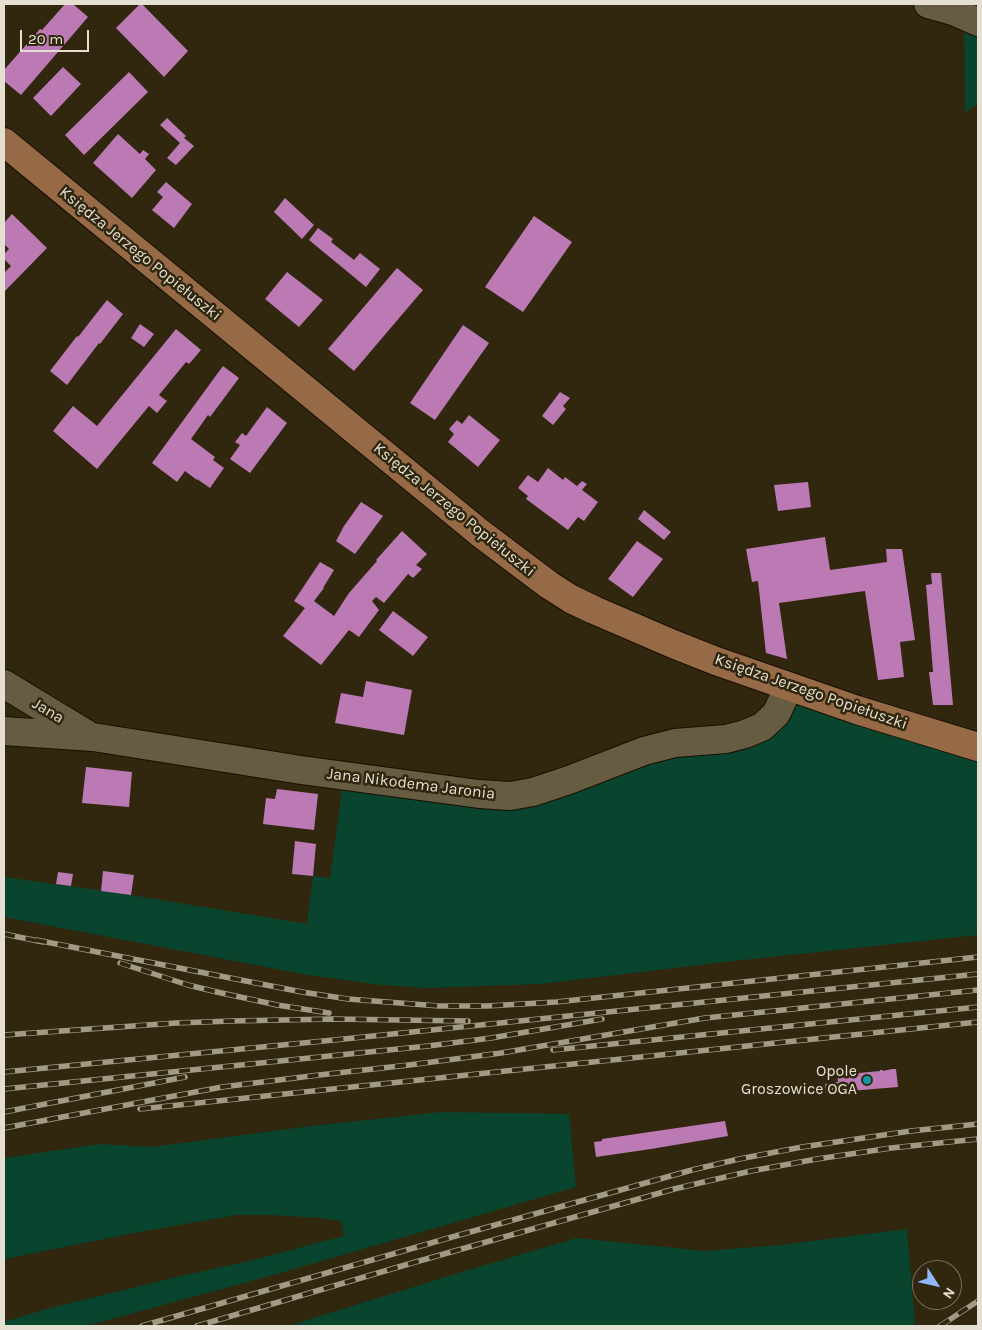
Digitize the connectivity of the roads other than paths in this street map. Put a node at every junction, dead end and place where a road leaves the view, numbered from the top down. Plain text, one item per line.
1 (928, 4) edge
2 (978, 22) edge
3 (4, 142) edge
4 (4, 684) edge
5 (789, 687) junction
6 (4, 731) edge
7 (93, 737) junction
8 (978, 747) edge

1 - 2 street
3 - 5 main road, Księdza Jerzego Popiełuszki
4 - 7 street, Jana
5 - 7 street, Jana Nikodema Jaronia
5 - 8 main road, Księdza Jerzego Popiełuszki
6 - 7 street, Jana Nikodema Jaronia

